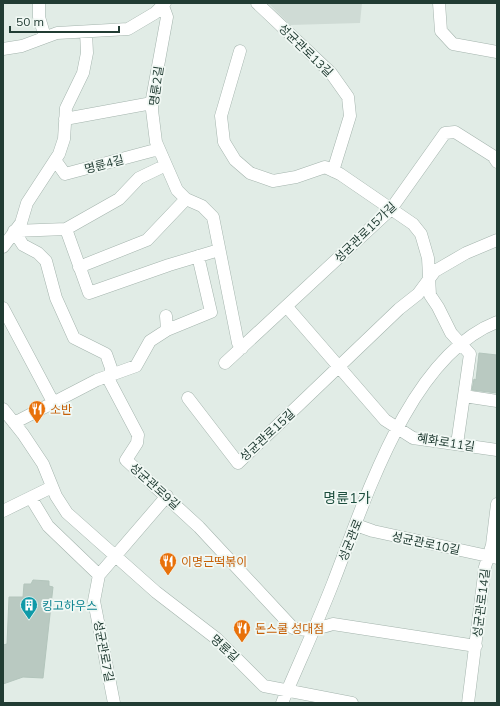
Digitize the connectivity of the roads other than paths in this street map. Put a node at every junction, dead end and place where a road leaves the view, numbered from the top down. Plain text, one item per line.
1 (39, 3) edge
2 (257, 3) edge
3 (439, 3) edge
4 (164, 4) edge
5 (86, 32) junction
6 (45, 37) junction
7 (3, 49) edge
8 (240, 51) dead end
9 (497, 52) edge
10 (152, 103) junction
11 (66, 120) junction
12 (159, 149) junction
13 (56, 160) junction
14 (497, 162) edge
15 (166, 165) junction
16 (333, 171) junction
17 (186, 198) junction
18 (391, 209) junction
19 (66, 229) junction
20 (14, 231) junction
21 (497, 240) edge
22 (3, 247) edge
23 (219, 250) junction
24 (198, 256) junction
25 (79, 267) junction
26 (429, 278) junction
27 (287, 307) junction
28 (3, 308) edge
29 (166, 316) dead end
30 (497, 322) edge
31 (167, 330) junction
32 (462, 343) junction
33 (242, 348) junction
34 (225, 363) dead end
35 (339, 368) junction
36 (111, 375) junction
37 (464, 396) junction
38 (188, 398) dead end
39 (497, 401) edge
40 (53, 402) junction
41 (3, 409) edge
42 (14, 423) junction
43 (397, 429) junction
44 (458, 444) junction
45 (497, 450) edge
46 (52, 487) junction
47 (167, 496) junction
48 (31, 498) junction
49 (497, 504) edge
50 (3, 510) edge
51 (356, 525) junction
52 (115, 557) junction
53 (492, 557) edge
54 (99, 575) junction
55 (314, 630) junction
56 (476, 646) junction
57 (287, 691) junction
58 (114, 703) edge
59 (282, 703) edge
60 (352, 703) edge
61 (468, 703) edge

1 - 6 street
2 - 16 street, 성균관로13길
3 - 9 street
4 - 5 street
4 - 10 street, 명륜2길
5 - 6 street
5 - 11 street
6 - 7 street
8 - 16 street
10 - 11 street
10 - 12 street, 명륜2길
11 - 13 street
12 - 13 street, 명륜4길
12 - 15 street, 명륜2길
13 - 20 street
14 - 18 street, 성균관로15가길
15 - 17 street, 명륜2길
15 - 19 street
16 - 18 street
17 - 23 street, 명륜2길
17 - 25 street
18 - 26 street
18 - 27 street, 성균관로15가길
19 - 20 street
19 - 25 street
20 - 22 street
20 - 36 street, 성균관로9길
21 - 26 street, 성균관로15길
23 - 24 street
23 - 33 street, 명륜2길
24 - 25 street
24 - 31 street
26 - 32 street
26 - 35 street, 성균관로15길
27 - 33 street, 성균관로15가길
27 - 35 street
28 - 40 street
29 - 31 street
30 - 32 street, 성균관로
31 - 36 street
32 - 37 street
32 - 43 street, 성균관로
33 - 34 street, 성균관로15가길
35 - 38 street, 성균관로15길
35 - 43 street
36 - 40 street
36 - 47 street, 성균관로9길
37 - 39 street
37 - 44 street
40 - 42 street
41 - 42 street, 명륜길
42 - 46 street, 명륜길
43 - 44 street, 혜화로11길
43 - 51 street, 성균관로
44 - 45 street, 혜화로11길
46 - 48 street
46 - 52 street, 명륜길
47 - 52 street
47 - 55 street, 성균관로9길
48 - 50 street
48 - 54 street
49 - 53 street, 성균관로14길
51 - 53 street, 성균관로10길
51 - 55 street, 성균관로
52 - 54 street
52 - 57 street, 명륜길
53 - 56 street, 성균관로14길
54 - 58 street, 성균관로7길
55 - 56 street
55 - 57 street, 성균관로
56 - 61 street, 성균관로14길
57 - 59 street, 성균관로
57 - 60 street, 명륜길

